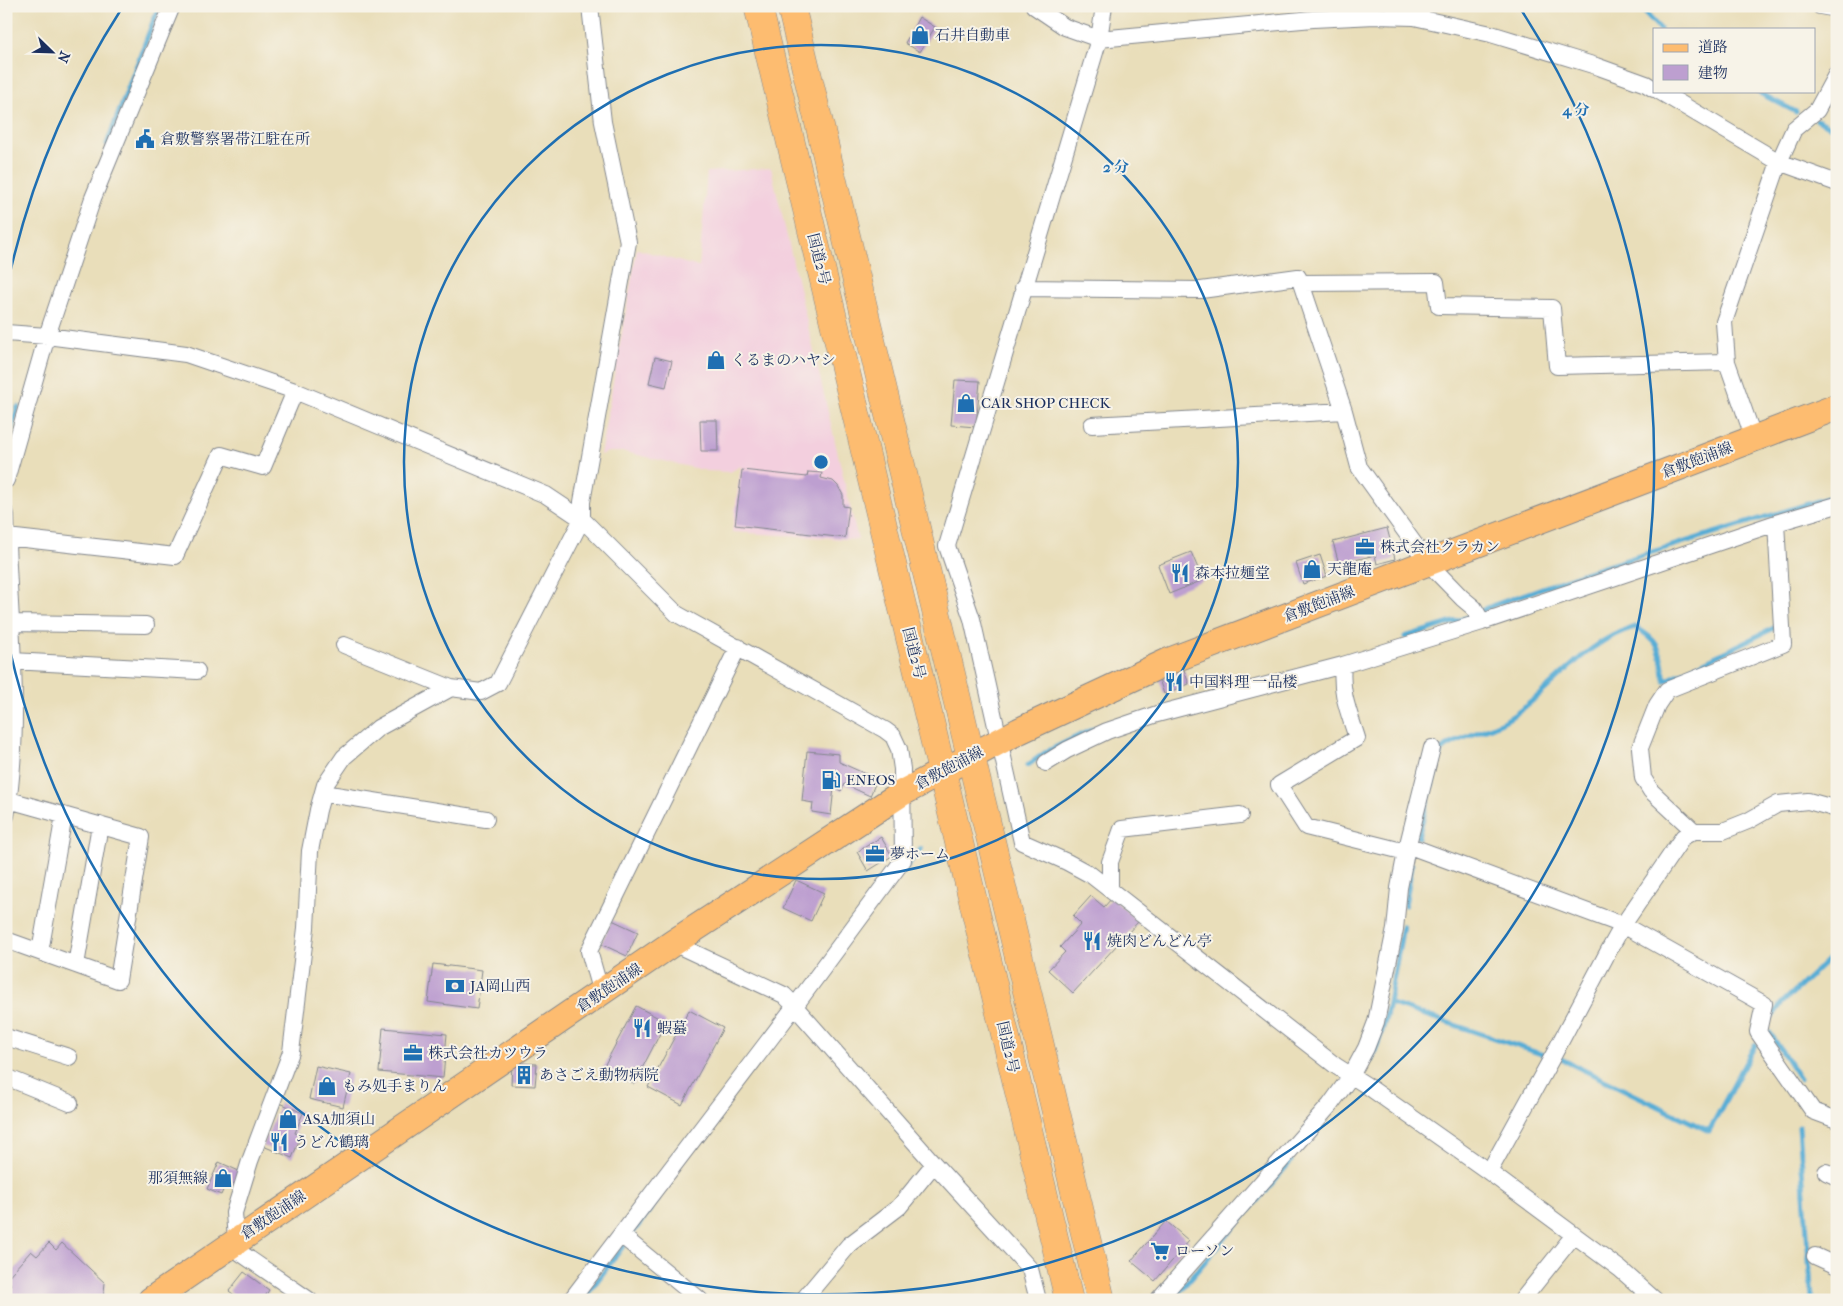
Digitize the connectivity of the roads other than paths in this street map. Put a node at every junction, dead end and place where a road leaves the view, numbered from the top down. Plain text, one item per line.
1 (172, 6) edge
2 (590, 6) edge
3 (758, 6) edge
4 (791, 6) edge
5 (1034, 6) edge
6 (1104, 6) edge
7 (1820, 6) edge
8 (1837, 9) edge
9 (1099, 39) junction
10 (1837, 73) edge
11 (1653, 88) edge
12 (1661, 92) edge
13 (1779, 162) junction
14 (1837, 183) edge
15 (1301, 284) junction
16 (1023, 288) junction
17 (6, 333) edge
18 (47, 336) junction
19 (1727, 362) junction
20 (295, 392) junction
21 (1837, 407) edge
22 (1344, 411) junction
23 (1092, 425) dead end
24 (1754, 439) junction
25 (6, 480) edge
26 (1837, 505) edge
27 (6, 514) edge
28 (582, 519) junction
29 (1776, 523) junction
30 (7, 537) edge
31 (7, 558) edge
32 (1428, 563) junction
33 (1479, 616) junction
34 (10, 623) junction
35 (146, 625) dead end
36 (344, 645) dead end
37 (738, 647) junction
38 (12, 661) junction
39 (1343, 665) junction
40 (197, 671) dead end
41 (451, 688) junction
42 (999, 742) junction
43 (1432, 748) dead end
44 (972, 756) junction
45 (1046, 763) dead end
46 (942, 772) junction
47 (323, 793) junction
48 (902, 794) junction
49 (8, 808) edge
50 (1837, 809) edge
51 (64, 815) junction
52 (1240, 815) dead end
53 (486, 819) dead end
54 (100, 826) junction
55 (1694, 832) junction
56 (1406, 849) junction
57 (1110, 889) junction
58 (1623, 925) junction
59 (6, 940) edge
60 (673, 943) junction
61 (40, 952) junction
62 (76, 965) junction
63 (601, 993) junction
64 (798, 1011) junction
65 (6, 1037) edge
66 (69, 1057) dead end
67 (6, 1076) edge
68 (1351, 1076) junction
69 (70, 1103) dead end
70 (1837, 1120) edge
71 (934, 1164) junction
72 (1489, 1172) junction
73 (1574, 1235) junction
74 (625, 1239) junction
75 (232, 1242) junction
76 (1815, 1256) dead end
77 (1837, 1266) edge
78 (1164, 1298) edge
79 (151, 1300) edge
80 (310, 1300) edge
81 (571, 1300) edge
82 (700, 1300) edge
83 (803, 1300) edge
84 (1038, 1300) edge
85 (1069, 1300) edge
86 (1101, 1300) edge
87 (1522, 1300) edge
88 (1655, 1300) edge

1 - 18 street
2 - 28 street
3 - 46 highway, 国道2号
4 - 44 highway
5 - 9 street
6 - 9 street
7 - 8 street
9 - 11 street
9 - 16 street
10 - 13 street
12 - 13 street
13 - 14 street
13 - 19 street
15 - 16 street
15 - 19 street
15 - 22 street
16 - 42 street
17 - 18 street
18 - 20 street
18 - 25 street
19 - 24 street
20 - 28 street
20 - 30 street
21 - 24 main road, 倉敷飽浦線
22 - 23 street
22 - 32 street
24 - 32 main road, 倉敷飽浦線
26 - 29 street
27 - 30 street
28 - 37 street
28 - 41 street
29 - 33 street
29 - 55 street
30 - 31 street
31 - 34 street
32 - 33 street
32 - 42 main road, 倉敷飽浦線
33 - 39 street
34 - 35 street
34 - 38 street
36 - 41 street
37 - 48 street
37 - 63 street
38 - 40 street
38 - 49 street
39 - 45 street
39 - 56 street
41 - 47 street
42 - 44 main road, 倉敷飽浦線
42 - 57 street
43 - 56 street
44 - 46 main road, 倉敷飽浦線
44 - 86 highway
46 - 48 main road, 倉敷飽浦線
46 - 85 highway, 国道2号
47 - 53 street
47 - 75 street
48 - 60 main road, 倉敷飽浦線
48 - 64 street
49 - 51 street
50 - 55 street
51 - 54 street
51 - 61 street
52 - 57 street
54 - 62 street
54 - 62 street
55 - 58 street
56 - 58 street
56 - 68 street
57 - 68 street
58 - 70 street
58 - 72 street
59 - 61 street
60 - 63 main road, 倉敷飽浦線
60 - 64 street
61 - 62 street
63 - 75 main road, 倉敷飽浦線
64 - 71 street
64 - 74 street
65 - 66 street
67 - 69 street
68 - 72 street
68 - 78 street
71 - 83 street
71 - 84 street
72 - 73 street
73 - 87 street
73 - 88 street
74 - 81 street
74 - 82 street
75 - 79 main road, 倉敷飽浦線
75 - 80 street
76 - 77 street

